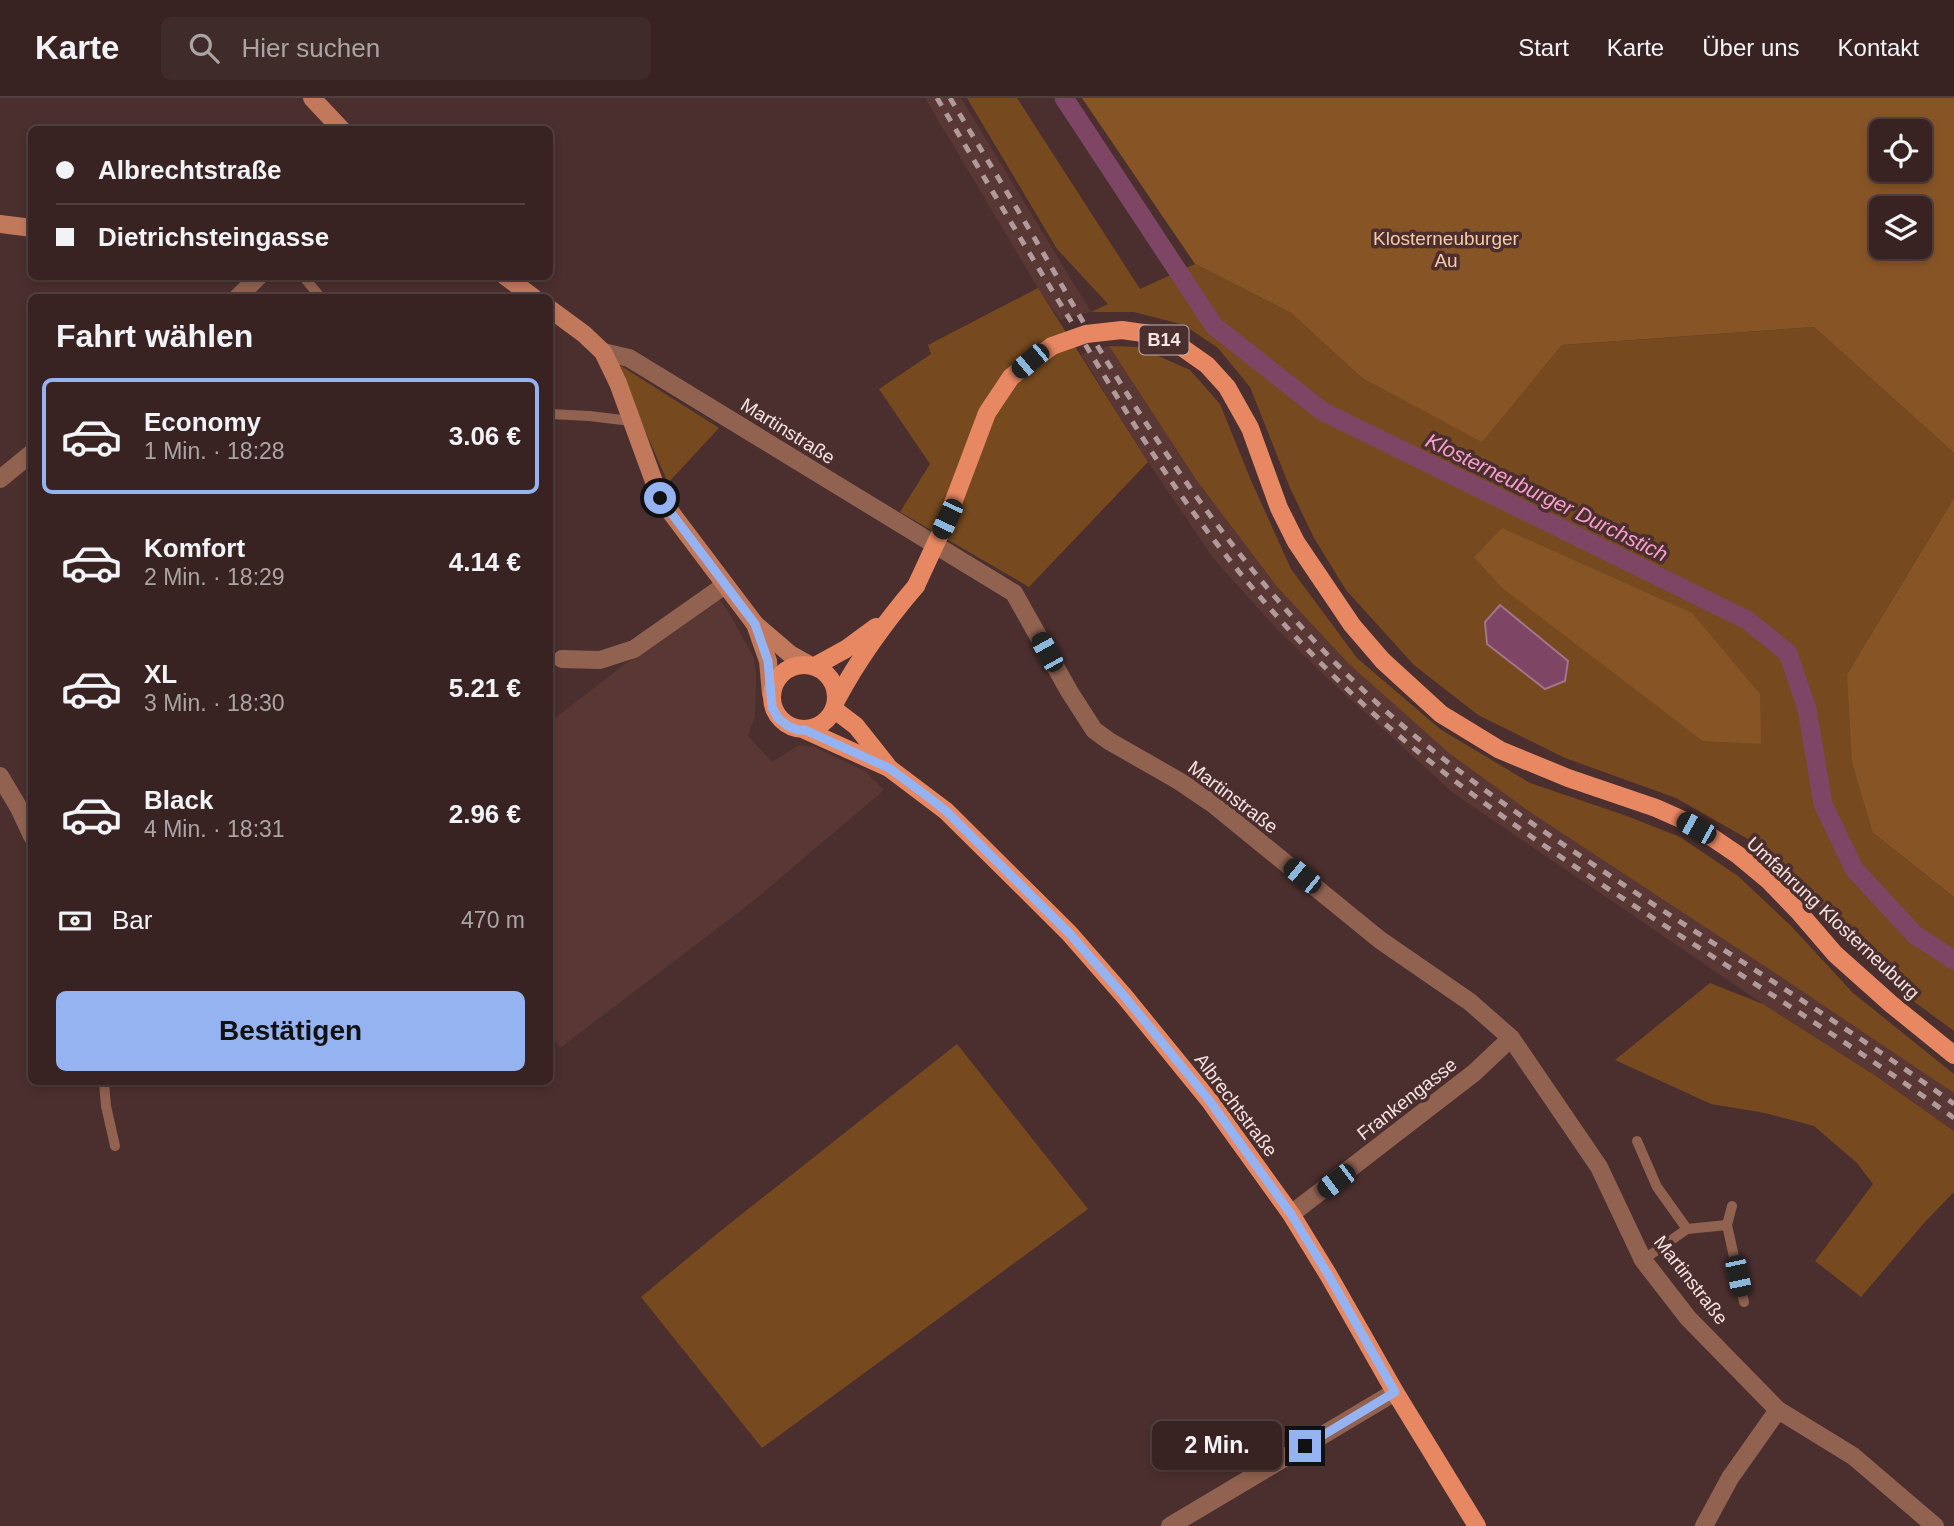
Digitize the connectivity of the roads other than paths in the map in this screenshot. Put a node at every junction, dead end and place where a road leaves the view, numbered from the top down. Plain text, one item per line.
1 (312, 98) edge
2 (338, 126) edge
3 (0, 225) edge
4 (28, 228) edge
5 (255, 280) edge
6 (306, 280) edge
7 (510, 280) edge
8 (241, 294) edge
9 (318, 294) edge
10 (529, 294) edge
11 (553, 311) edge
12 (603, 352) junction
13 (553, 414) edge
14 (631, 421) junction
15 (28, 456) edge
16 (0, 479) edge
17 (725, 585) junction
18 (890, 617) junction
19 (755, 624) junction
20 (562, 659) dead end
21 (811, 665) junction
22 (771, 694) junction
23 (836, 704) junction
24 (805, 730) junction
25 (889, 768) junction
26 (0, 776) edge
27 (28, 827) edge
28 (1511, 1038) junction
29 (1954, 1055) edge
30 (104, 1085) edge
31 (1637, 1142) dead end
32 (115, 1146) dead end
33 (1732, 1206) dead end
34 (1291, 1214) junction
35 (1727, 1225) junction
36 (1687, 1229) junction
37 (1643, 1260) junction
38 (1744, 1302) dead end
39 (1395, 1392) junction
40 (1778, 1410) junction
41 (1170, 1526) edge
42 (1477, 1526) edge
43 (1704, 1526) edge
44 (1935, 1526) edge

1 - 2 main road
3 - 4 main road
5 - 8 street
6 - 9 lane
7 - 10 main road
11 - 12 main road, Martinstraße
12 - 14 main road
12 - 28 street, Martinstraße
13 - 14 lane
14 - 17 main road
15 - 16 street
17 - 19 main road
17 - 20 street
18 - 21 main road, Umfahrung Klosterneuburg / B14
18 - 23 main road, Umfahrung Klosterneuburg / B14
18 - 29 main road, Umfahrung Klosterneuburg / B14, bridge
19 - 21 main road
19 - 22 main road
21 - 22 main road, B14
21 - 23 main road
22 - 24 main road
23 - 24 main road, B14
23 - 25 main road, Albrechtstraße
24 - 25 main road, Albrechtstraße
25 - 34 main road, Albrechtstraße
26 - 27 street
28 - 34 street, Frankengasse
28 - 37 street, Martinstraße
30 - 32 lane
31 - 36 lane
33 - 35 lane
34 - 39 main road, Albrechtstraße
35 - 36 lane
35 - 38 lane
36 - 37 lane
37 - 40 street, Martinstraße
39 - 41 street
39 - 42 main road, Albrechtstraße
40 - 43 street
40 - 44 street, Martinstraße

